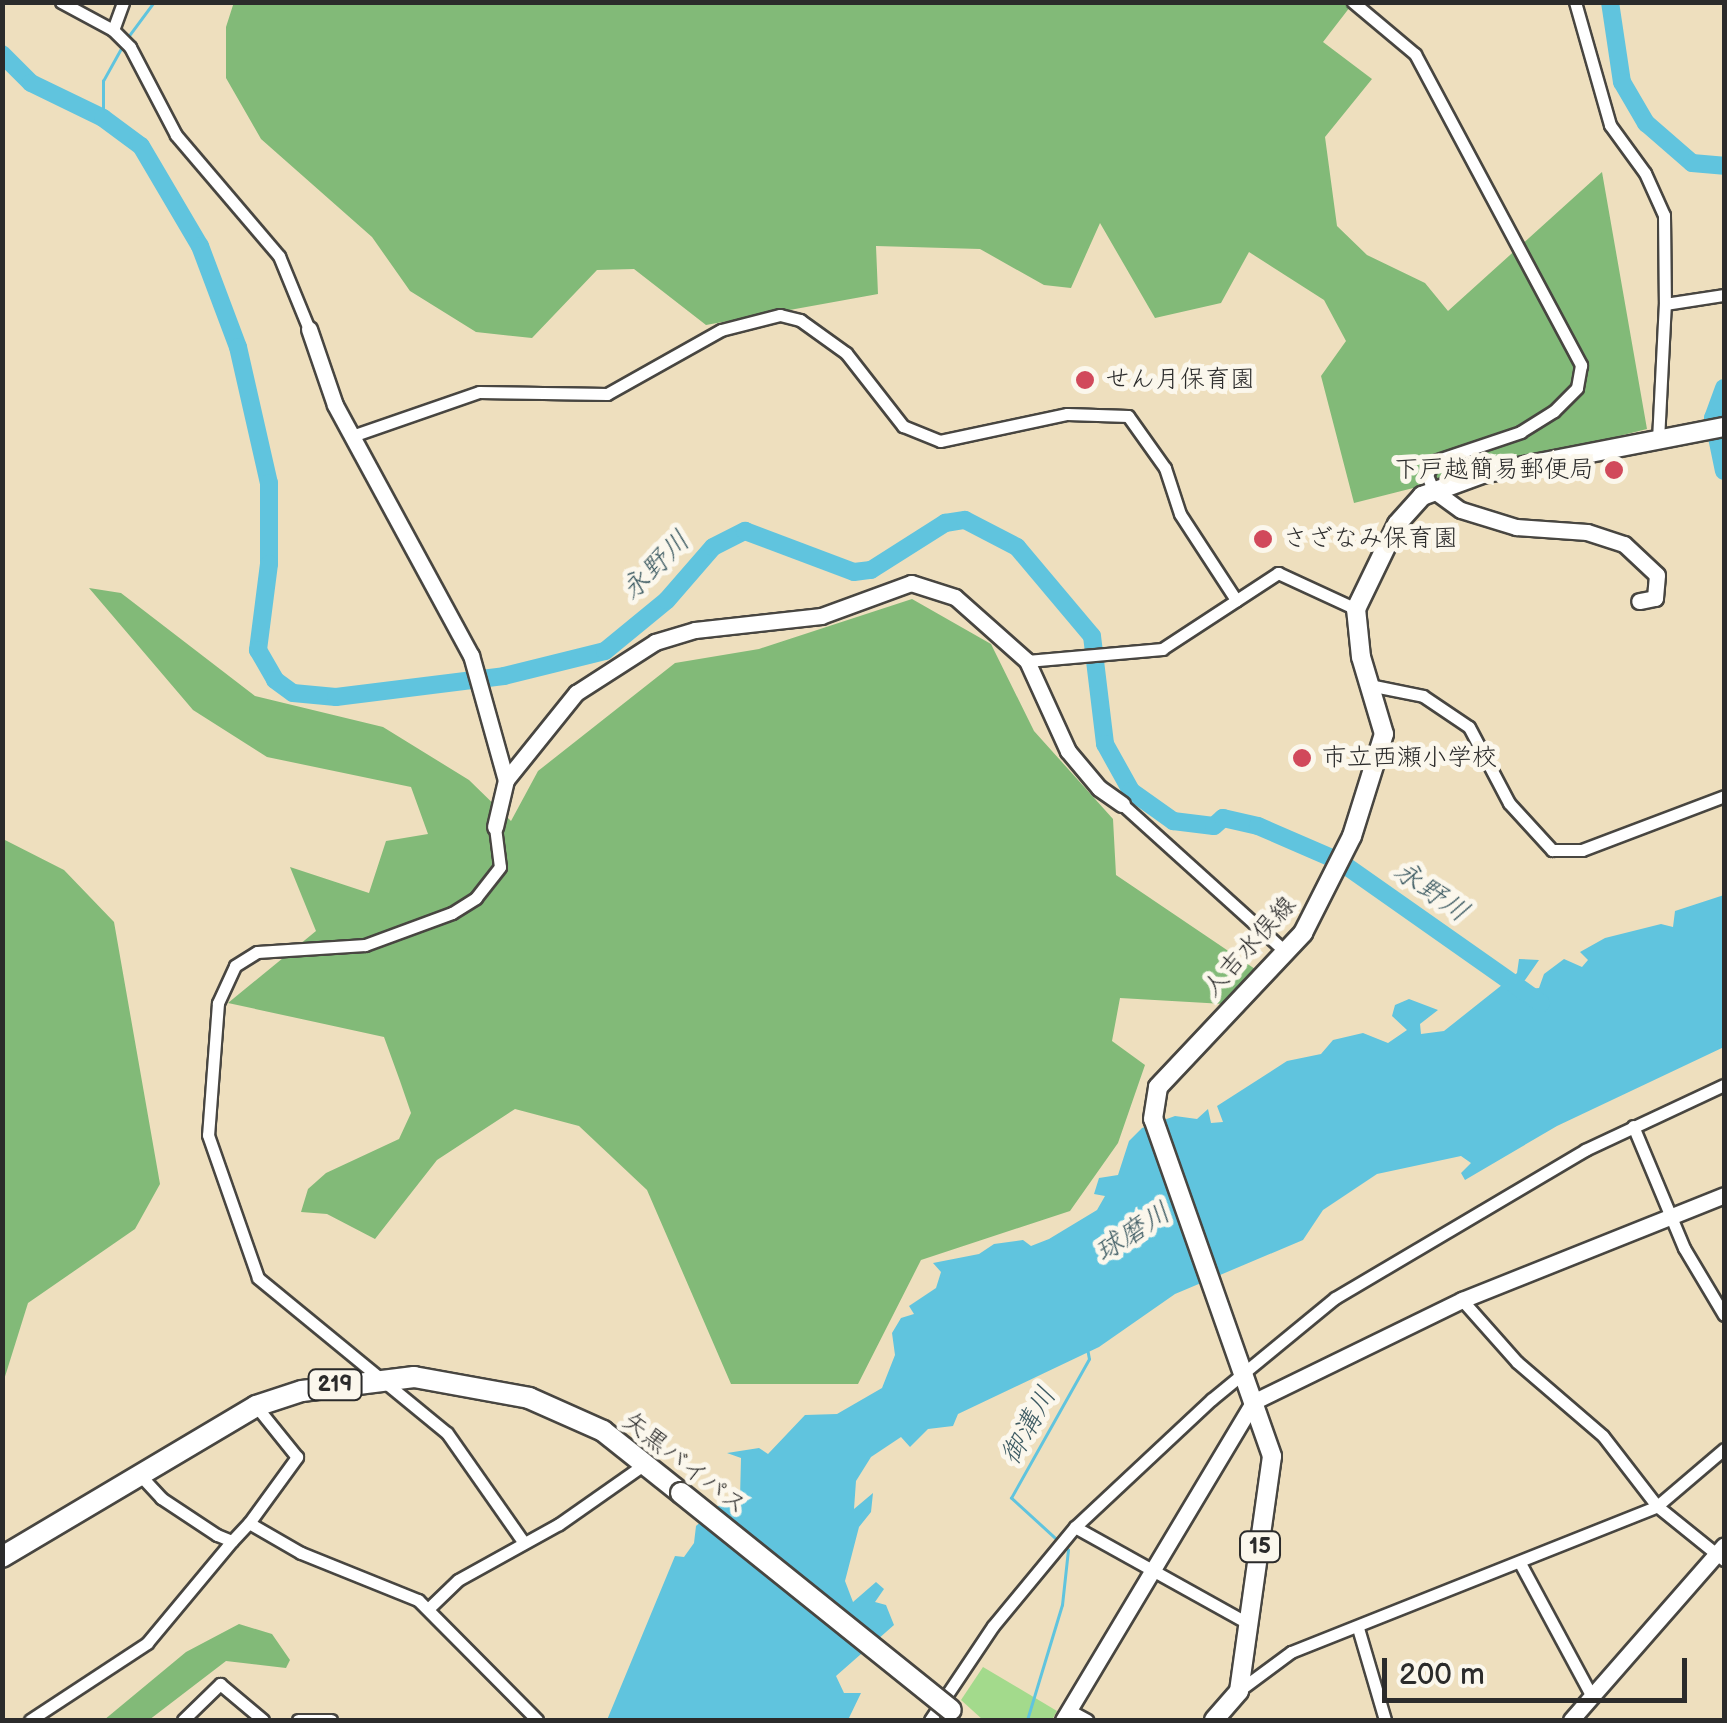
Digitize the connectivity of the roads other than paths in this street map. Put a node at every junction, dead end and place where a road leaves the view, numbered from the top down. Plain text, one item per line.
1 (61, 2) edge
2 (123, 2) edge
3 (1353, 2) edge
4 (1575, 2) edge
5 (113, 30) junction
6 (1724, 295) edge
7 (1665, 304) junction
8 (309, 328) joint
9 (1724, 428) edge
10 (352, 436) junction
11 (1658, 440) junction
12 (1433, 490) junction
13 (1236, 600) junction
14 (1639, 600) dead end
15 (1356, 609) junction
16 (1027, 661) junction
17 (1374, 686) junction
18 (506, 780) junction
19 (1724, 796) edge
20 (1122, 804) joint
21 (496, 827) joint
22 (1286, 952) junction
23 (1724, 1086) edge
24 (1632, 1126) junction
25 (1724, 1195) edge
26 (1672, 1216) junction
27 (1462, 1300) junction
28 (1724, 1315) edge
29 (1240, 1371) junction
30 (378, 1380) junction
31 (1253, 1402) junction
32 (256, 1406) junction
33 (1724, 1449) edge
34 (646, 1463) junction
35 (140, 1474) junction
36 (1657, 1506) junction
37 (249, 1523) junction
38 (1075, 1527) junction
39 (232, 1541) junction
40 (524, 1543) junction
41 (1721, 1553) edge
42 (2, 1557) edge
43 (1520, 1563) junction
44 (1151, 1570) junction
45 (429, 1608) junction
46 (1248, 1624) junction
47 (1358, 1628) junction
48 (1239, 1691) junction
49 (1591, 1695) junction
50 (957, 1715) edge
51 (1066, 1715) edge
52 (30, 1720) edge
53 (183, 1720) edge
54 (263, 1720) edge
55 (298, 1720) edge
56 (331, 1720) edge
57 (536, 1720) edge
58 (930, 1720) edge
59 (1087, 1720) edge
60 (1214, 1720) edge
61 (1385, 1720) edge
62 (1571, 1720) edge

1 - 5 street
2 - 5 street
3 - 12 street
4 - 7 street
5 - 8 street
6 - 7 street
7 - 11 street
8 - 10 street
9 - 11 main road
10 - 13 street
10 - 18 street
11 - 12 main road
12 - 14 street
12 - 15 main road
13 - 15 street
13 - 16 street
15 - 17 main road, 人吉水俣線 / 15
16 - 18 street
16 - 20 street
17 - 19 street
17 - 22 main road, 人吉水俣線 / 15
18 - 21 street
20 - 22 street
21 - 30 street
22 - 29 main road, 人吉水俣線 / 15
23 - 24 street
24 - 26 street
24 - 29 street
25 - 26 street
26 - 27 street
26 - 28 street
27 - 31 street
27 - 36 street
29 - 31 main road, 人吉水俣線 / 15
29 - 38 street
30 - 32 highway, 矢黒バイパス / 219
30 - 34 highway, 矢黒バイパス / 219
30 - 40 street
31 - 44 street
31 - 46 main road, 人吉水俣線 / 15
32 - 35 highway, 矢黒バイパス / 219
32 - 37 street
33 - 36 street
34 - 40 street
34 - 50 highway, 矢黒バイパス / 219, bridge
35 - 39 street
35 - 42 highway, 矢黒バイパス / 219
36 - 41 street
36 - 43 street
37 - 39 street
37 - 45 street
38 - 44 street
38 - 58 street
39 - 52 street
40 - 45 street
41 - 49 street
43 - 47 street
43 - 49 street
44 - 46 street
44 - 51 street
45 - 57 street
46 - 48 main road, 人吉水俣線 / 15
47 - 48 street
47 - 61 street
48 - 60 main road
49 - 62 street
51 - 59 street
53 - 54 street
55 - 56 street

